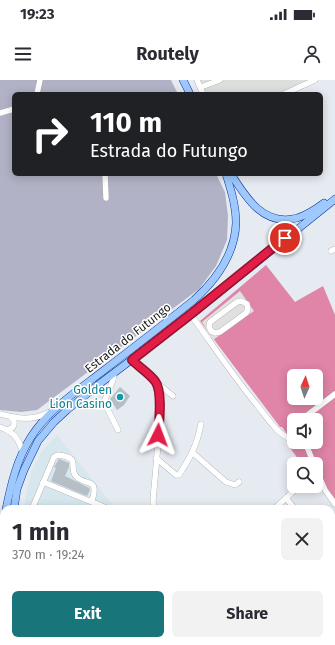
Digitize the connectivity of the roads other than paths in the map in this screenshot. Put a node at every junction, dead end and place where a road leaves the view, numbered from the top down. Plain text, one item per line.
1 (40, 80) edge
2 (183, 80) edge
3 (197, 80) edge
4 (220, 80) edge
5 (315, 80) edge
6 (201, 87) junction
7 (37, 92) edge
8 (189, 92) edge
9 (202, 92) edge
10 (288, 92) edge
11 (12, 110) edge
12 (0, 113) edge
13 (105, 176) edge
14 (227, 176) edge
15 (232, 176) edge
16 (335, 196) edge
17 (106, 198) dead end
18 (335, 199) edge
19 (191, 314) junction
20 (210, 329) junction
21 (204, 333) junction
22 (132, 360) junction
23 (114, 373) junction
24 (156, 382) junction
25 (335, 394) edge
26 (173, 396) dead end
27 (60, 405) junction
28 (310, 413) edge
29 (0, 414) edge
30 (11, 417) junction
31 (201, 424) dead end
32 (0, 427) edge
33 (7, 430) junction
34 (118, 430) dead end
35 (287, 437) edge
36 (23, 452) junction
37 (193, 453) junction
38 (156, 458) junction
39 (43, 482) junction
40 (239, 482) dead end
41 (323, 485) edge
42 (291, 493) edge
43 (286, 498) junction
44 (92, 501) junction
45 (335, 504) edge
46 (7, 505) edge
47 (15, 505) edge
48 (34, 505) edge
49 (99, 505) edge
50 (153, 505) edge
51 (278, 505) edge
52 (292, 505) edge

1 - 7 street
2 - 8 main road
3 - 6 street
4 - 6 street
5 - 10 street
6 - 9 street
11 - 12 street
13 - 17 street
14 - 27 main road, Estrada do Futungo
15 - 16 main road
18 - 19 main road, Estrada do Futungo
19 - 21 street
19 - 22 main road, Estrada do Futungo
20 - 20 street
20 - 21 street
21 - 35 street
22 - 23 main road, Estrada do Futungo
22 - 24 street
23 - 34 street
23 - 47 main road, Estrada do Futungo
24 - 26 street
24 - 38 street
25 - 28 street
27 - 30 street
27 - 36 main road, Estrada do Futungo
29 - 30 street
30 - 33 street
31 - 37 street
32 - 33 street
33 - 36 street
36 - 46 main road, Estrada do Futungo
37 - 38 street
37 - 40 street
38 - 50 street
39 - 44 street
39 - 44 street
39 - 48 street
41 - 45 street
42 - 43 street
43 - 51 street
43 - 52 street
44 - 49 street

